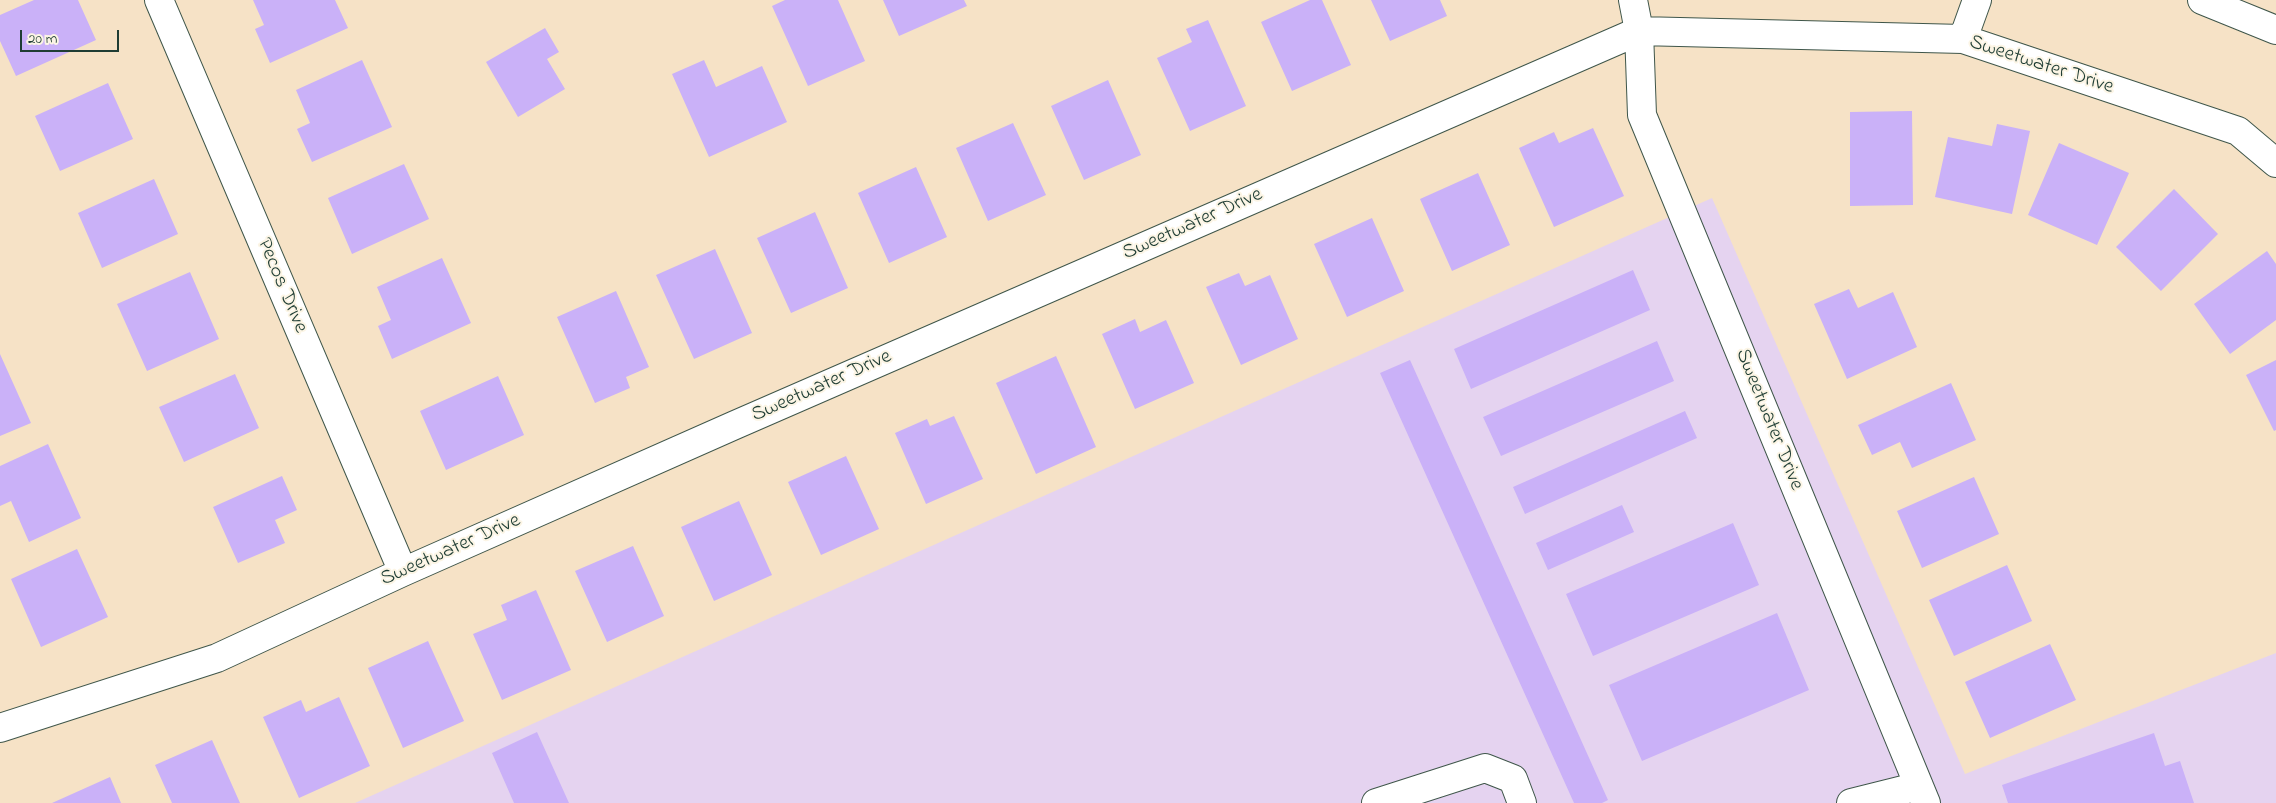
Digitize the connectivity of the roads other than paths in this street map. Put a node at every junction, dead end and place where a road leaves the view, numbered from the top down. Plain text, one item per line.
1 (159, 0) edge
2 (1633, 0) edge
3 (1977, 0) edge
4 (2202, 0) edge
5 (2276, 30) edge
6 (1638, 31) junction
7 (1963, 39) junction
8 (2276, 163) edge
9 (403, 572) junction
10 (0, 727) edge
11 (1923, 794) edge
12 (1376, 803) edge
13 (1522, 803) edge
14 (1850, 803) edge

1 - 9 street, Pecos Drive
2 - 6 street
3 - 7 street
4 - 5 street
6 - 7 street, Sweetwater Drive
6 - 9 street, Sweetwater Drive
6 - 11 street, Sweetwater Drive
7 - 8 street, Sweetwater Drive
9 - 10 street, Sweetwater Drive
11 - 14 street
12 - 13 street

